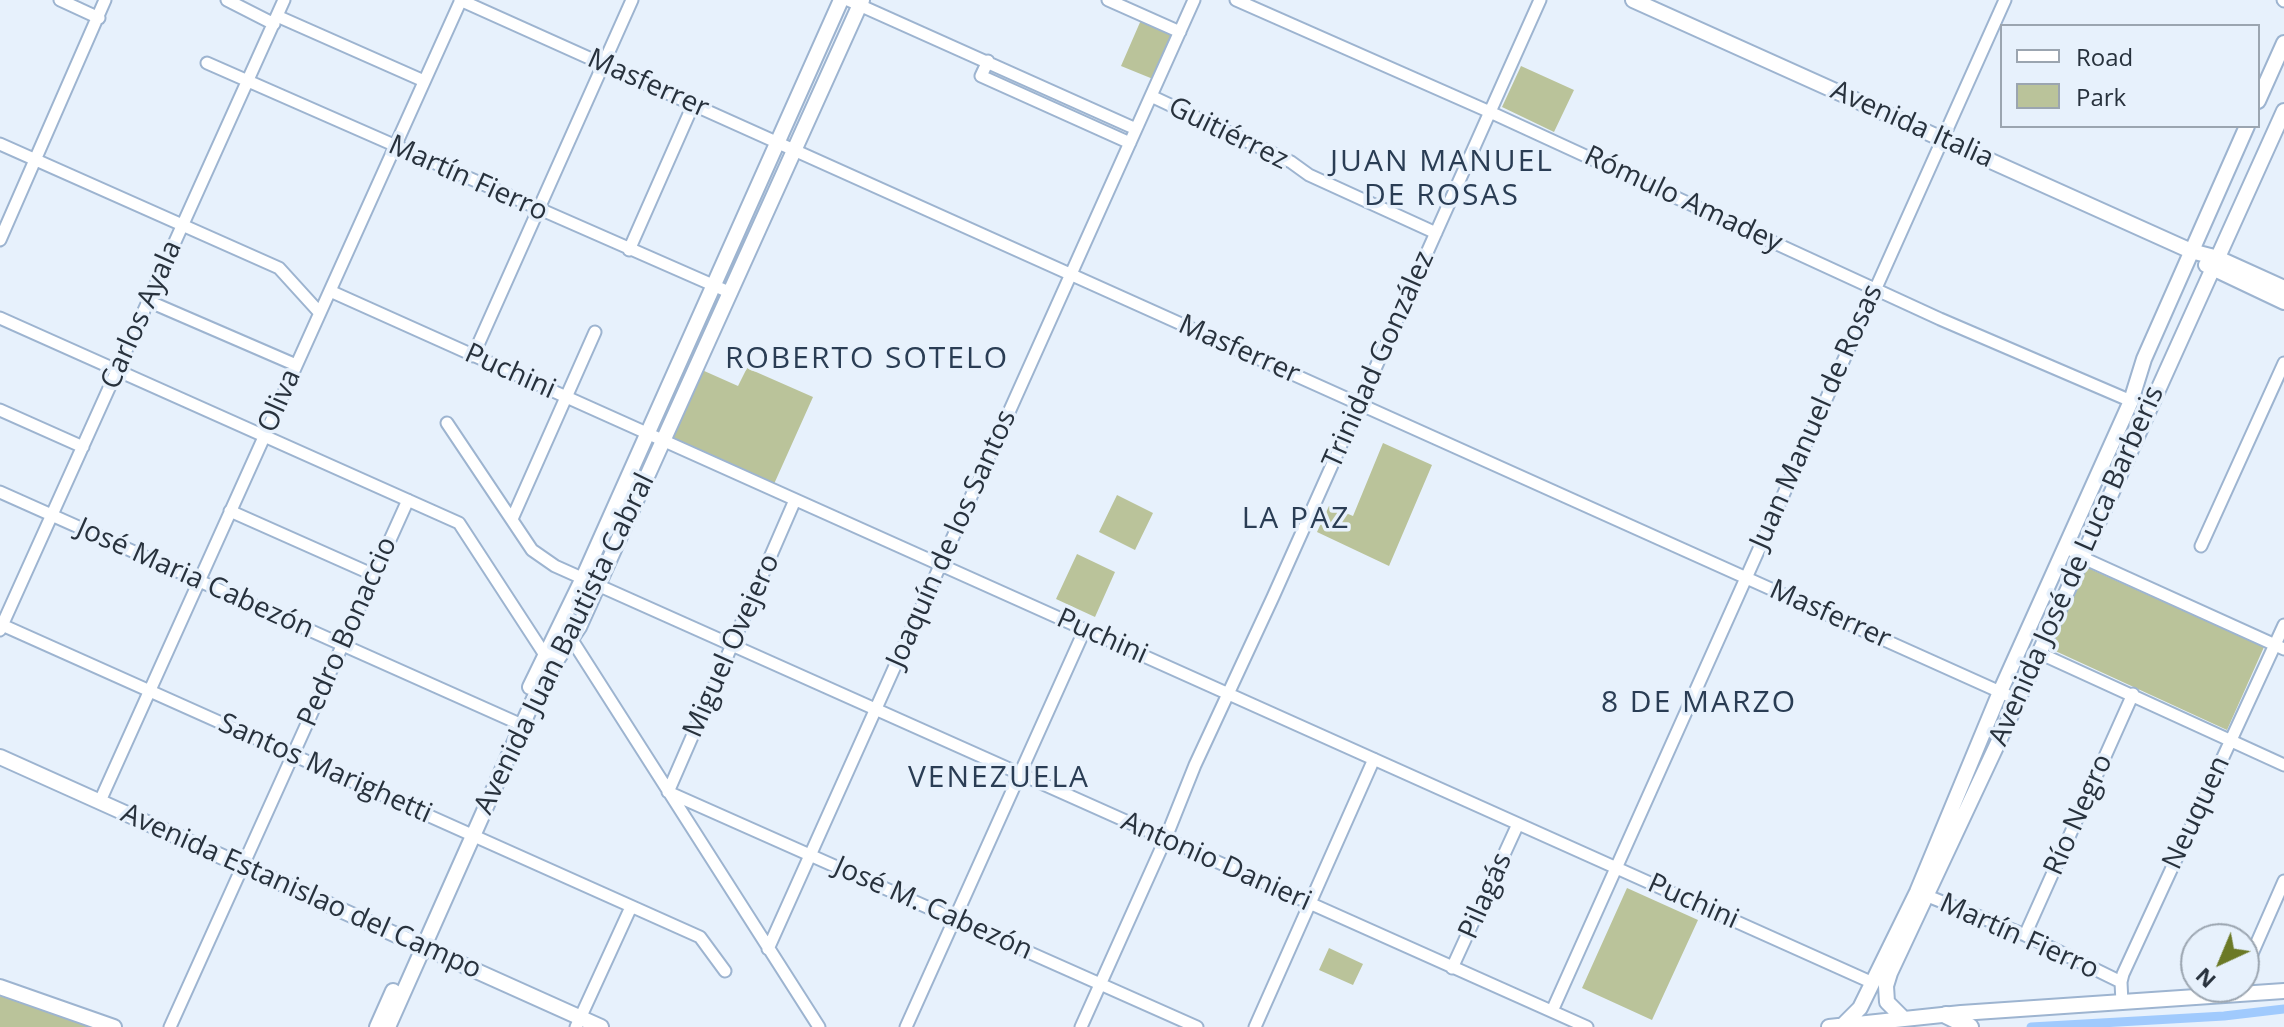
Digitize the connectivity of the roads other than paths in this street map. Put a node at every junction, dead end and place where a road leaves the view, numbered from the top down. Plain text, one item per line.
1 (60, 0) edge
2 (105, 0) edge
3 (227, 0) edge
4 (284, 0) edge
5 (461, 0) edge
6 (632, 0) edge
7 (841, 0) edge
8 (1108, 0) edge
9 (1194, 0) edge
10 (1236, 0) edge
11 (1540, 0) edge
12 (1633, 0) edge
13 (2005, 0) edge
14 (857, 2) edge
15 (99, 18) junction
16 (275, 20) junction
17 (1180, 32) junction
18 (2284, 43) edge
19 (988, 61) junction
20 (207, 63) dead end
21 (603, 65) junction
22 (424, 81) junction
23 (248, 82) junction
24 (1151, 96) junction
25 (2260, 97) edge
26 (693, 105) junction
27 (1490, 112) junction
28 (2282, 119) edge
29 (2246, 128) edge
30 (1136, 129) junction
31 (1943, 138) junction
32 (778, 143) junction
33 (1130, 143) junction
34 (0, 144) edge
35 (395, 147) junction
36 (796, 151) junction
37 (35, 160) junction
38 (538, 209) junction
39 (183, 225) junction
40 (1436, 233) junction
41 (0, 240) edge
42 (629, 250) junction
43 (2191, 251) junction
44 (2214, 264) junction
45 (1071, 274) junction
46 (713, 287) junction
47 (1875, 288) junction
48 (2284, 288) edge
49 (330, 291) junction
50 (731, 293) junction
51 (148, 301) junction
52 (2284, 302) edge
53 (319, 312) junction
54 (0, 318) edge
55 (595, 332) dead end
56 (473, 356) junction
57 (2284, 363) edge
58 (296, 365) junction
59 (117, 370) junction
60 (565, 397) junction
61 (2131, 401) junction
62 (1360, 404) junction
63 (0, 410) edge
64 (447, 423) dead end
65 (647, 433) junction
66 (264, 436) junction
67 (663, 440) junction
68 (83, 447) junction
69 (0, 492) edge
70 (408, 500) junction
71 (795, 500) junction
72 (230, 511) junction
73 (52, 515) junction
74 (512, 519) junction
75 (2066, 546) junction
76 (2201, 546) dead end
77 (2081, 557) junction
78 (940, 565) junction
79 (374, 575) junction
80 (1745, 577) junction
81 (583, 578) junction
82 (199, 581) junction
83 (599, 585) junction
84 (2284, 625) edge
85 (1, 626) edge
86 (1085, 629) junction
87 (572, 640) junction
88 (343, 645) junction
89 (732, 645) junction
90 (2280, 647) edge
91 (2039, 653) junction
92 (545, 655) junction
93 (149, 691) junction
94 (2000, 692) junction
95 (2133, 694) junction
96 (1228, 695) junction
97 (2018, 700) junction
98 (875, 709) junction
99 (518, 723) junction
100 (2231, 740) junction
101 (293, 755) junction
102 (0, 757) edge
103 (1374, 759) junction
104 (2284, 765) edge
105 (1019, 774) junction
106 (668, 792) junction
107 (100, 801) junction
108 (1518, 824) junction
109 (468, 834) junction
110 (1165, 840) junction
111 (810, 854) junction
112 (243, 866) junction
113 (1615, 867) junction
114 (2284, 881) edge
115 (1922, 894) junction
116 (1309, 904) junction
117 (631, 907) junction
118 (954, 918) junction
119 (2025, 935) junction
120 (2260, 936) edge
121 (419, 945) junction
122 (768, 949) junction
123 (1452, 968) junction
124 (725, 971) dead end
125 (2121, 982) junction
126 (1873, 983) junction
127 (1100, 985) junction
128 (0, 987) edge
129 (2260, 991) edge
130 (2284, 991) edge
131 (2180, 997) edge
132 (2122, 1003) junction
133 (1552, 1011) junction
134 (1946, 1015) junction
135 (1903, 1018) junction
136 (578, 1022) edge
137 (1836, 1026) edge
138 (114, 1027) edge
139 (170, 1027) edge
140 (377, 1027) edge
141 (388, 1027) edge
142 (601, 1027) edge
143 (819, 1027) edge
144 (906, 1027) edge
145 (1081, 1027) edge
146 (1197, 1027) edge
147 (1255, 1027) edge
148 (1587, 1027) edge
149 (1970, 1027) edge

1 - 15 street
2 - 15 street
3 - 16 street
4 - 16 street, Carlos Ayala
5 - 21 street, Masferrer
5 - 22 street, Oliva
6 - 21 street
7 - 32 main road, Avenida Juan Bautista Cabral
8 - 17 street
9 - 17 street, Joaquín de los Santos
10 - 27 street, Rómulo Amadey
11 - 27 street, Trinidad González
12 - 31 main road, Avenida Italia
13 - 31 street, Juan Manuel de Rosas
14 - 19 street, Guitiérrez
14 - 36 main road, Avenida Juan Bautista Cabral
15 - 37 street
16 - 22 street
16 - 23 street, Carlos Ayala
17 - 24 street, Joaquín de los Santos
18 - 25 main road
19 - 30 street, Guitiérrez
19 - 33 street
20 - 23 street, Martín Fierro
21 - 26 street, Masferrer
21 - 38 street
22 - 35 street, Oliva
23 - 35 street, Martín Fierro
23 - 39 street, Carlos Ayala
24 - 30 street, Joaquín de los Santos
24 - 40 street, Guitiérrez
26 - 32 street, Masferrer
26 - 42 street
27 - 40 street, Trinidad González
27 - 47 street, Rómulo Amadey
28 - 44 main road, Avenida José de Luca Barberis
29 - 43 main road, Avenida José de Luca Barberis
30 - 33 street, Joaquín de los Santos
31 - 43 main road, Avenida Italia
31 - 47 street, Juan Manuel de Rosas
32 - 36 street, Masferrer
32 - 46 main road, Avenida Juan Bautista Cabral
33 - 45 street, Joaquín de los Santos
34 - 37 street
35 - 38 street, Martín Fierro
35 - 49 street, Oliva
36 - 45 street, Masferrer
36 - 50 main road, Avenida Juan Bautista Cabral
37 - 39 street
37 - 41 street
38 - 42 street, Martín Fierro
38 - 56 street
39 - 51 street, Carlos Ayala
39 - 53 street
40 - 62 street, Trinidad González
42 - 46 street, Martín Fierro
43 - 44 main road, Avenida Italia
43 - 61 main road, Avenida José de Luca Barberis
44 - 48 main road, Avenida Italia
44 - 52 main road, Avenida Italia
44 - 77 main road, Avenida José de Luca Barberis
45 - 62 street, Masferrer
45 - 78 street, Joaquín de los Santos
46 - 50 street, Martín Fierro
46 - 65 main road, Avenida Juan Bautista Cabral
47 - 61 street, Rómulo Amadey
47 - 80 street, Juan Manuel de Rosas
49 - 53 street, Oliva
49 - 56 street, Puchini
50 - 67 main road, Avenida Juan Bautista Cabral
51 - 58 street
51 - 59 street, Carlos Ayala
53 - 58 street, Oliva
54 - 59 street
55 - 60 street
56 - 60 street, Puchini
57 - 76 street
58 - 66 street, Oliva
59 - 66 street
59 - 68 street, Carlos Ayala
60 - 65 street, Puchini
60 - 74 street
61 - 75 main road, Avenida José de Luca Barberis
62 - 80 street, Masferrer
62 - 96 street, Trinidad González
63 - 68 street
64 - 74 street, Antonio Danieri
65 - 67 street, Puchini
65 - 81 main road, Avenida Juan Bautista Cabral
66 - 70 street
66 - 72 street, Oliva
67 - 71 street, Puchini
67 - 83 main road, Avenida Juan Bautista Cabral
68 - 73 street, Carlos Ayala
69 - 73 street, José Maria Cabezón
70 - 79 street, Pedro Bonaccio
70 - 92 street
71 - 78 street, Puchini
71 - 89 street, Miguel Ovejero
72 - 79 street
72 - 82 street, Oliva
73 - 82 street, José Maria Cabezón
73 - 85 street, Carlos Ayala
74 - 81 street, Antonio Danieri
75 - 77 street
75 - 94 main road, Avenida José de Luca Barberis
77 - 90 street
77 - 91 main road, Avenida José de Luca Barberis
78 - 86 street, Puchini
78 - 98 street, Joaquín de los Santos
79 - 88 street, Pedro Bonaccio
80 - 94 street, Masferrer
80 - 113 street, Juan Manuel de Rosas
81 - 83 street, Antonio Danieri
81 - 92 main road, Avenida Juan Bautista Cabral
82 - 88 street, José Maria Cabezón
82 - 93 street, Oliva
83 - 87 main road, Avenida Juan Bautista Cabral
83 - 89 street, Antonio Danieri
84 - 90 street, Neuquen
85 - 93 street, Santos Marighetti
86 - 96 street, Puchini
86 - 105 street
87 - 99 main road, Avenida Juan Bautista Cabral
87 - 106 street
88 - 99 street, José Maria Cabezón
88 - 101 street, Pedro Bonaccio
89 - 98 street, Antonio Danieri
89 - 106 street, Miguel Ovejero
90 - 100 street, Neuquen
91 - 95 street
91 - 97 main road, Avenida José de Luca Barberis
92 - 99 main road, Avenida Juan Bautista Cabral
93 - 101 street, Santos Marighetti
93 - 107 street, Oliva
94 - 97 street, Masferrer
94 - 115 main road, Avenida José de Luca Barberis
95 - 100 street
95 - 119 street, Río Negro
96 - 103 street, Puchini
96 - 110 street, Trinidad González
97 - 115 main road, Avenida José de Luca Barberis
98 - 105 street, Antonio Danieri
98 - 111 street, Joaquín de los Santos
99 - 109 main road, Avenida Juan Bautista Cabral
100 - 104 street
100 - 125 street, Neuquen
101 - 109 street, Santos Marighetti
101 - 112 street, Pedro Bonaccio
102 - 107 main road, Avenida Estanislao del Campo
103 - 108 street, Puchini
103 - 116 street
105 - 110 street, Antonio Danieri
105 - 118 street
106 - 111 street, José M. Cabezón
106 - 122 street
107 - 112 main road, Avenida Estanislao del Campo
108 - 113 street, Puchini
108 - 123 street, Pilagás
109 - 117 street, Santos Marighetti
109 - 121 main road, Avenida Juan Bautista Cabral
110 - 116 street, Antonio Danieri
110 - 127 street, Trinidad González
111 - 118 street, José M. Cabezón
111 - 122 street, Joaquín de los Santos
112 - 121 main road, Avenida Estanislao del Campo
112 - 139 street, Pedro Bonaccio
113 - 126 street, Puchini
113 - 133 street, Juan Manuel de Rosas
114 - 120 street
115 - 119 street, Martín Fierro
115 - 126 main road, Avenida José de Luca Barberis
115 - 135 main road, Avenida José de Luca Barberis
116 - 123 street, Antonio Danieri
116 - 147 street
117 - 124 street, Santos Marighetti
117 - 136 street
118 - 127 street, José M. Cabezón
118 - 144 street
119 - 125 street, Martín Fierro
121 - 136 main road, Avenida Estanislao del Campo
121 - 140 main road, Avenida Juan Bautista Cabral
121 - 141 main road, Avenida Juan Bautista Cabral
122 - 143 street
123 - 133 street, Antonio Danieri
125 - 132 street, Neuquen
126 - 137 main road, Avenida José de Luca Barberis
127 - 145 street, Trinidad González
127 - 146 street, José M. Cabezón
128 - 138 main road
129 - 130 main road
131 - 132 main road
132 - 134 main road
133 - 148 street, Antonio Danieri
134 - 135 main road
134 - 149 highway
135 - 137 main road
136 - 142 main road, Avenida Estanislao del Campo

